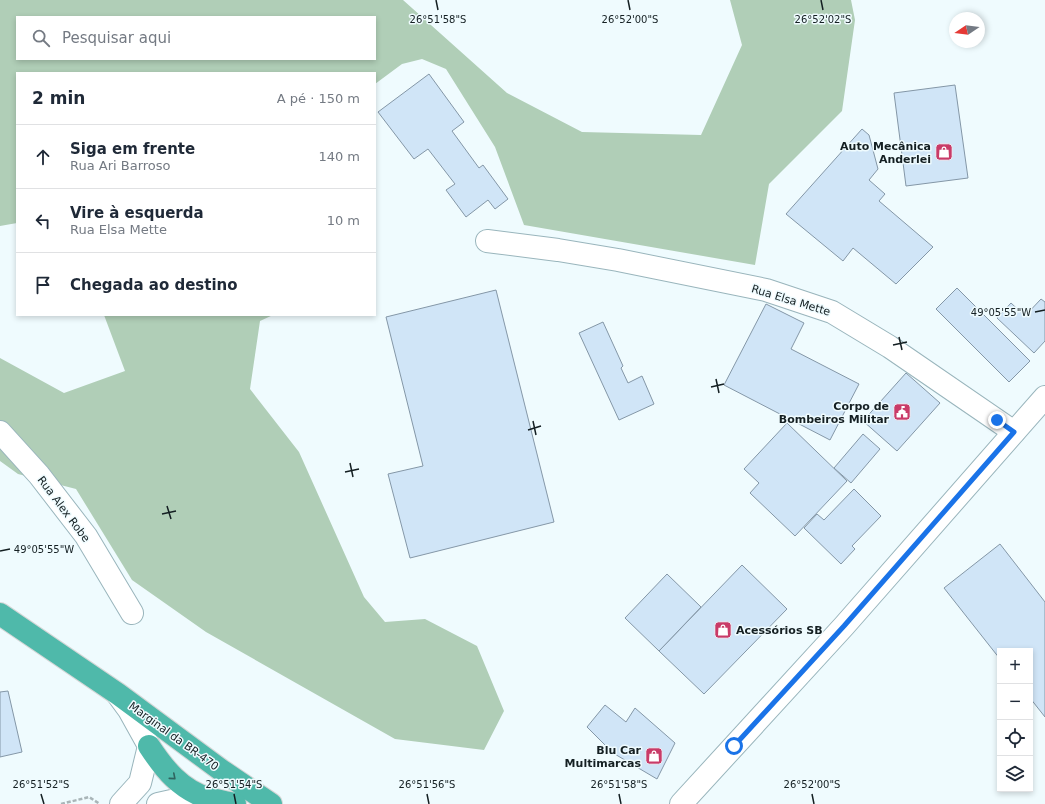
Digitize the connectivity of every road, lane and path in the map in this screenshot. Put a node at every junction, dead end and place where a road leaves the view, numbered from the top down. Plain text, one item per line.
1 (487, 241) dead end
2 (1045, 397) edge
3 (0, 432) edge
4 (1014, 432) junction
5 (132, 613) dead end
6 (0, 614) edge
7 (118, 694) junction
8 (149, 746) junction
9 (207, 798) junction
10 (61, 804) edge
11 (100, 804) edge
12 (121, 804) edge
13 (158, 804) edge
14 (236, 804) edge
15 (271, 804) edge
16 (681, 804) edge

1 - 4 street, Rua Elsa Mette
2 - 4 street
3 - 5 street, Rua Alex Robe
4 - 16 street
6 - 7 highway, Marginal da BR-470
7 - 8 street, Marginal da BR-470
7 - 15 highway, Marginal da BR-470
8 -> 9 highway
8 - 12 street
9 - 13 street
9 - 14 highway
10 - 11 path

